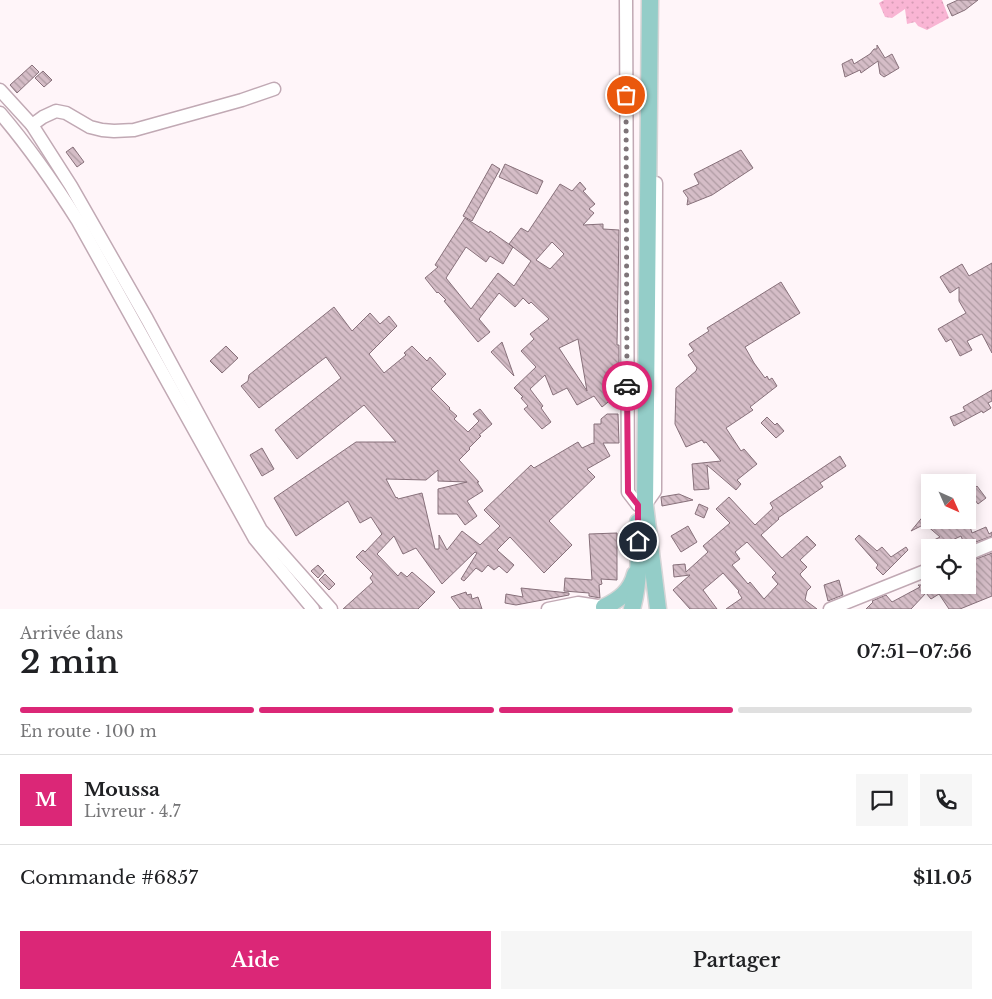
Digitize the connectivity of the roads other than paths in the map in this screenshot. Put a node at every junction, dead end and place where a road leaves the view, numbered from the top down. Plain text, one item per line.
1 (626, 0) edge
2 (639, 0) edge
3 (650, 0) edge
4 (657, 0) edge
5 (274, 89) dead end
6 (0, 90) edge
7 (0, 112) edge
8 (32, 125) junction
9 (641, 505) junction
10 (992, 544) edge
11 (976, 551) edge
12 (639, 560) junction
13 (921, 574) edge
14 (610, 608) edge
15 (313, 609) edge
16 (331, 609) edge
17 (548, 609) edge
18 (632, 609) edge
19 (637, 609) edge
20 (652, 609) edge
21 (658, 609) edge
22 (830, 609) edge

1 - 9 street
2 - 9 main road
3 - 9 main road
4 - 9 street
5 - 8 street
6 - 8 street
7 - 15 street
8 - 16 street
9 - 12 main road
9 - 21 main road
10 - 11 street
12 - 14 main road
12 - 18 main road
13 - 22 street
14 - 17 street
19 - 20 main road

